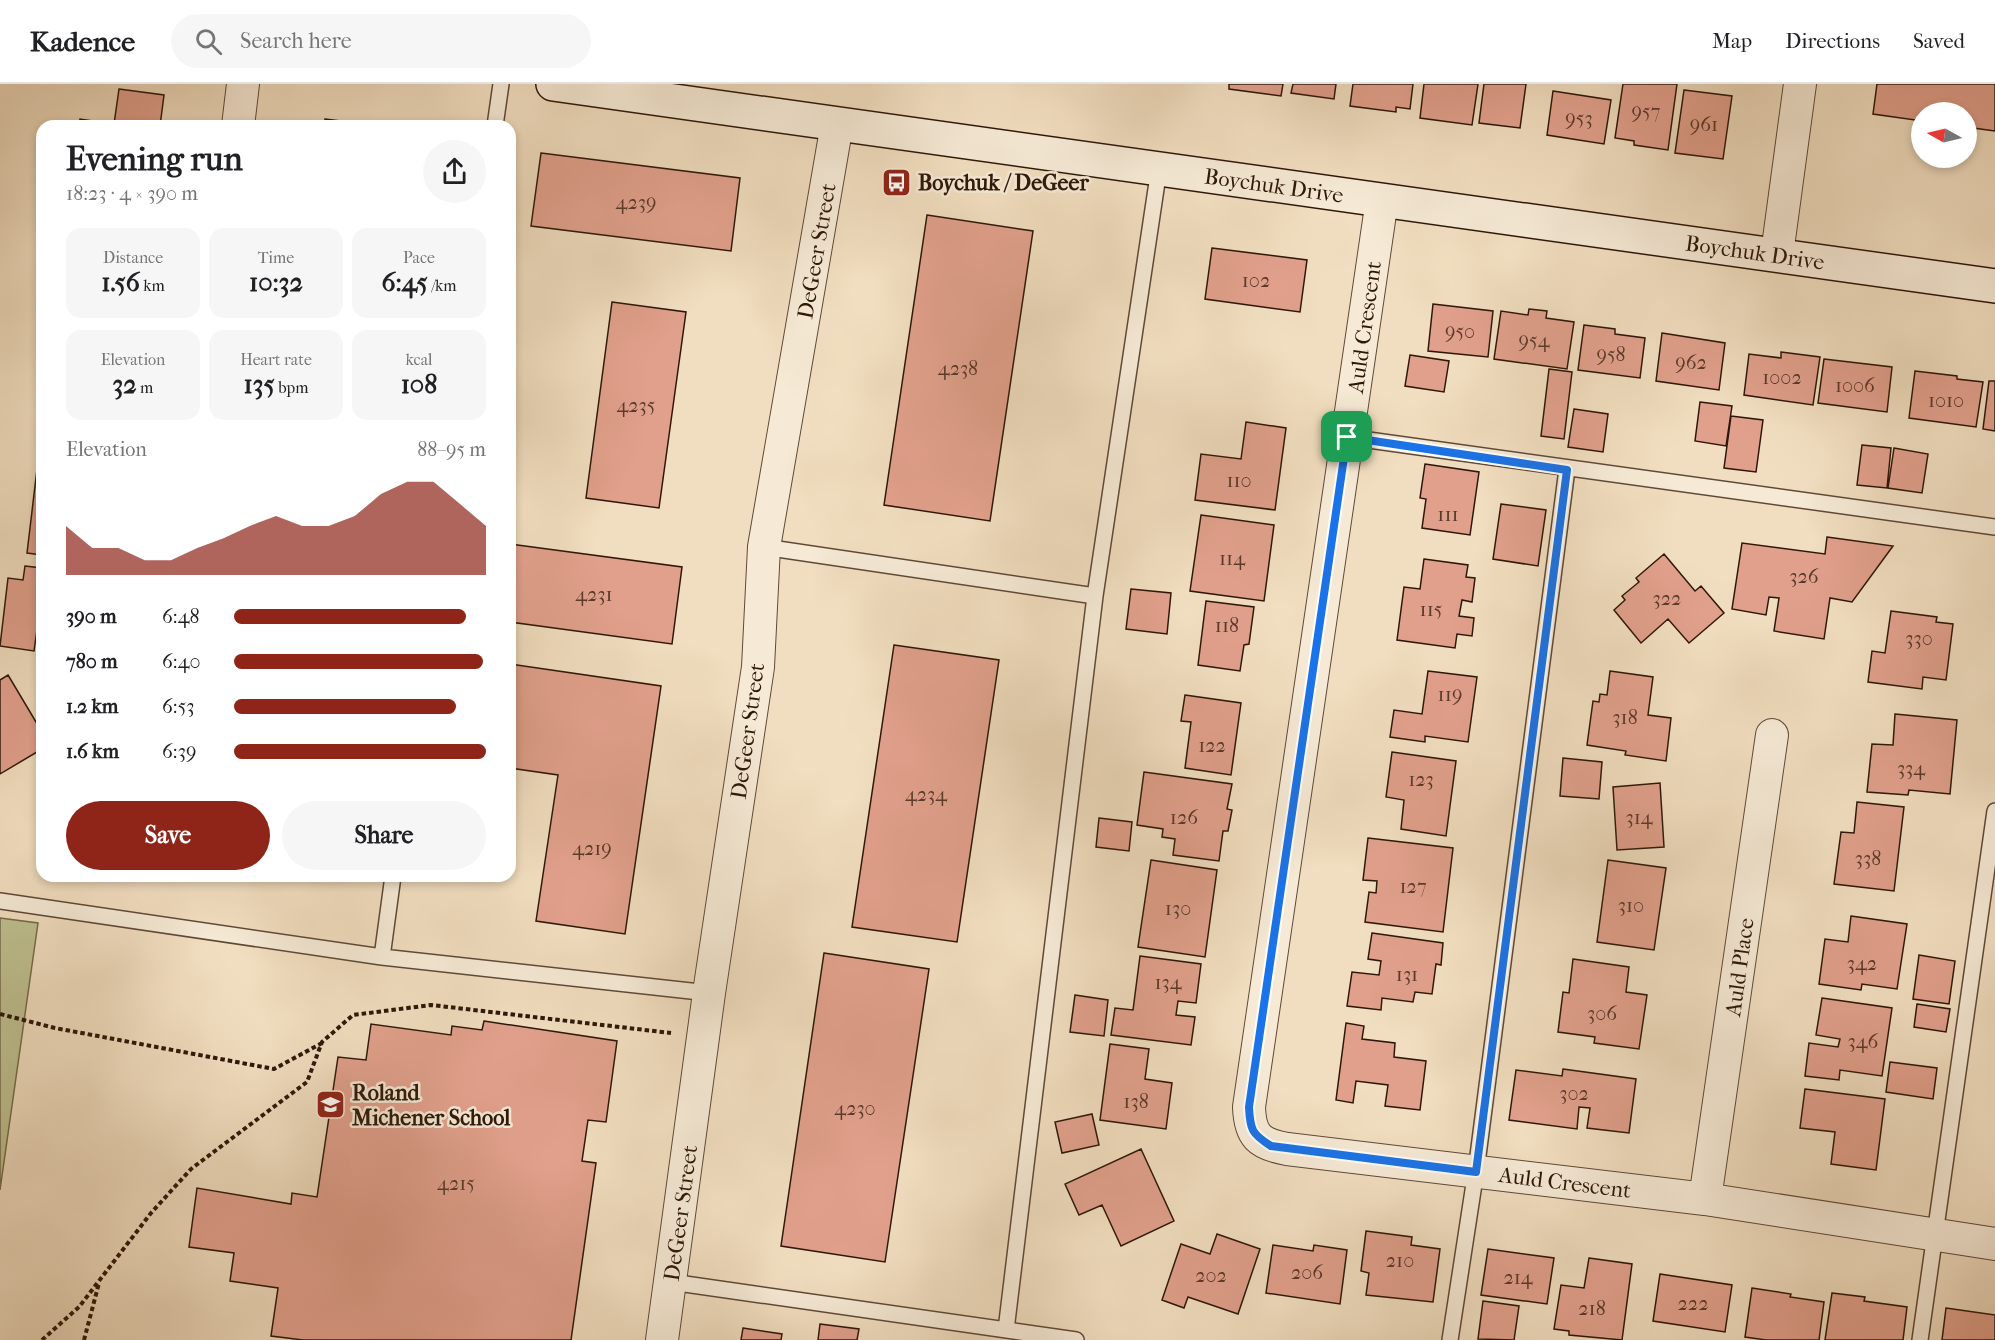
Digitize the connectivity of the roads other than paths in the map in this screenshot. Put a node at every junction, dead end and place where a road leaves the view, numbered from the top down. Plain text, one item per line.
1 (243, 84) edge
2 (501, 84) edge
3 (553, 84) edge
4 (1800, 84) edge
5 (670, 92) edge
6 (239, 120) edge
7 (496, 120) edge
8 (837, 124) junction
9 (1159, 169) junction
10 (1382, 200) junction
11 (1777, 254) junction
12 (1995, 286) edge
13 (1347, 437) junction
14 (1567, 470) junction
15 (1995, 527) edge
16 (764, 547) junction
17 (1095, 596) junction
18 (1772, 735) dead end
19 (1995, 811) edge
20 (392, 882) edge
21 (0, 901) edge
22 (382, 957) junction
23 (709, 993) junction
24 (1476, 1172) junction
25 (1705, 1199) junction
26 (1936, 1234) junction
27 (1995, 1244) edge
28 (671, 1282) junction
29 (1006, 1330) junction
30 (662, 1340) edge
31 (1076, 1340) edge
32 (1450, 1340) edge
33 (1920, 1340) edge

1 - 6 street
2 - 7 lane
3 - 5 street, Boychuk Drive
4 - 11 street
5 - 8 street, Boychuk Drive
8 - 9 street, Boychuk Drive
8 - 16 street, DeGeer Street
9 - 10 street, Boychuk Drive
9 - 17 lane
10 - 11 street, Boychuk Drive
10 - 13 street, Auld Crescent
11 - 12 street, Boychuk Drive
13 - 14 lane
13 - 24 street, Auld Crescent
14 - 15 lane
14 - 24 lane
16 - 17 lane
16 - 23 street, DeGeer Street
17 - 29 lane
18 - 25 street, Auld Place
19 - 26 lane
20 - 22 lane
21 - 22 lane
22 - 23 lane
23 - 28 street, DeGeer Street
24 - 25 street, Auld Crescent
24 - 32 lane
25 - 26 street, Auld Crescent
26 - 27 street, Auld Crescent
26 - 33 lane
28 - 29 lane
28 - 30 street, DeGeer Street
29 - 31 lane

